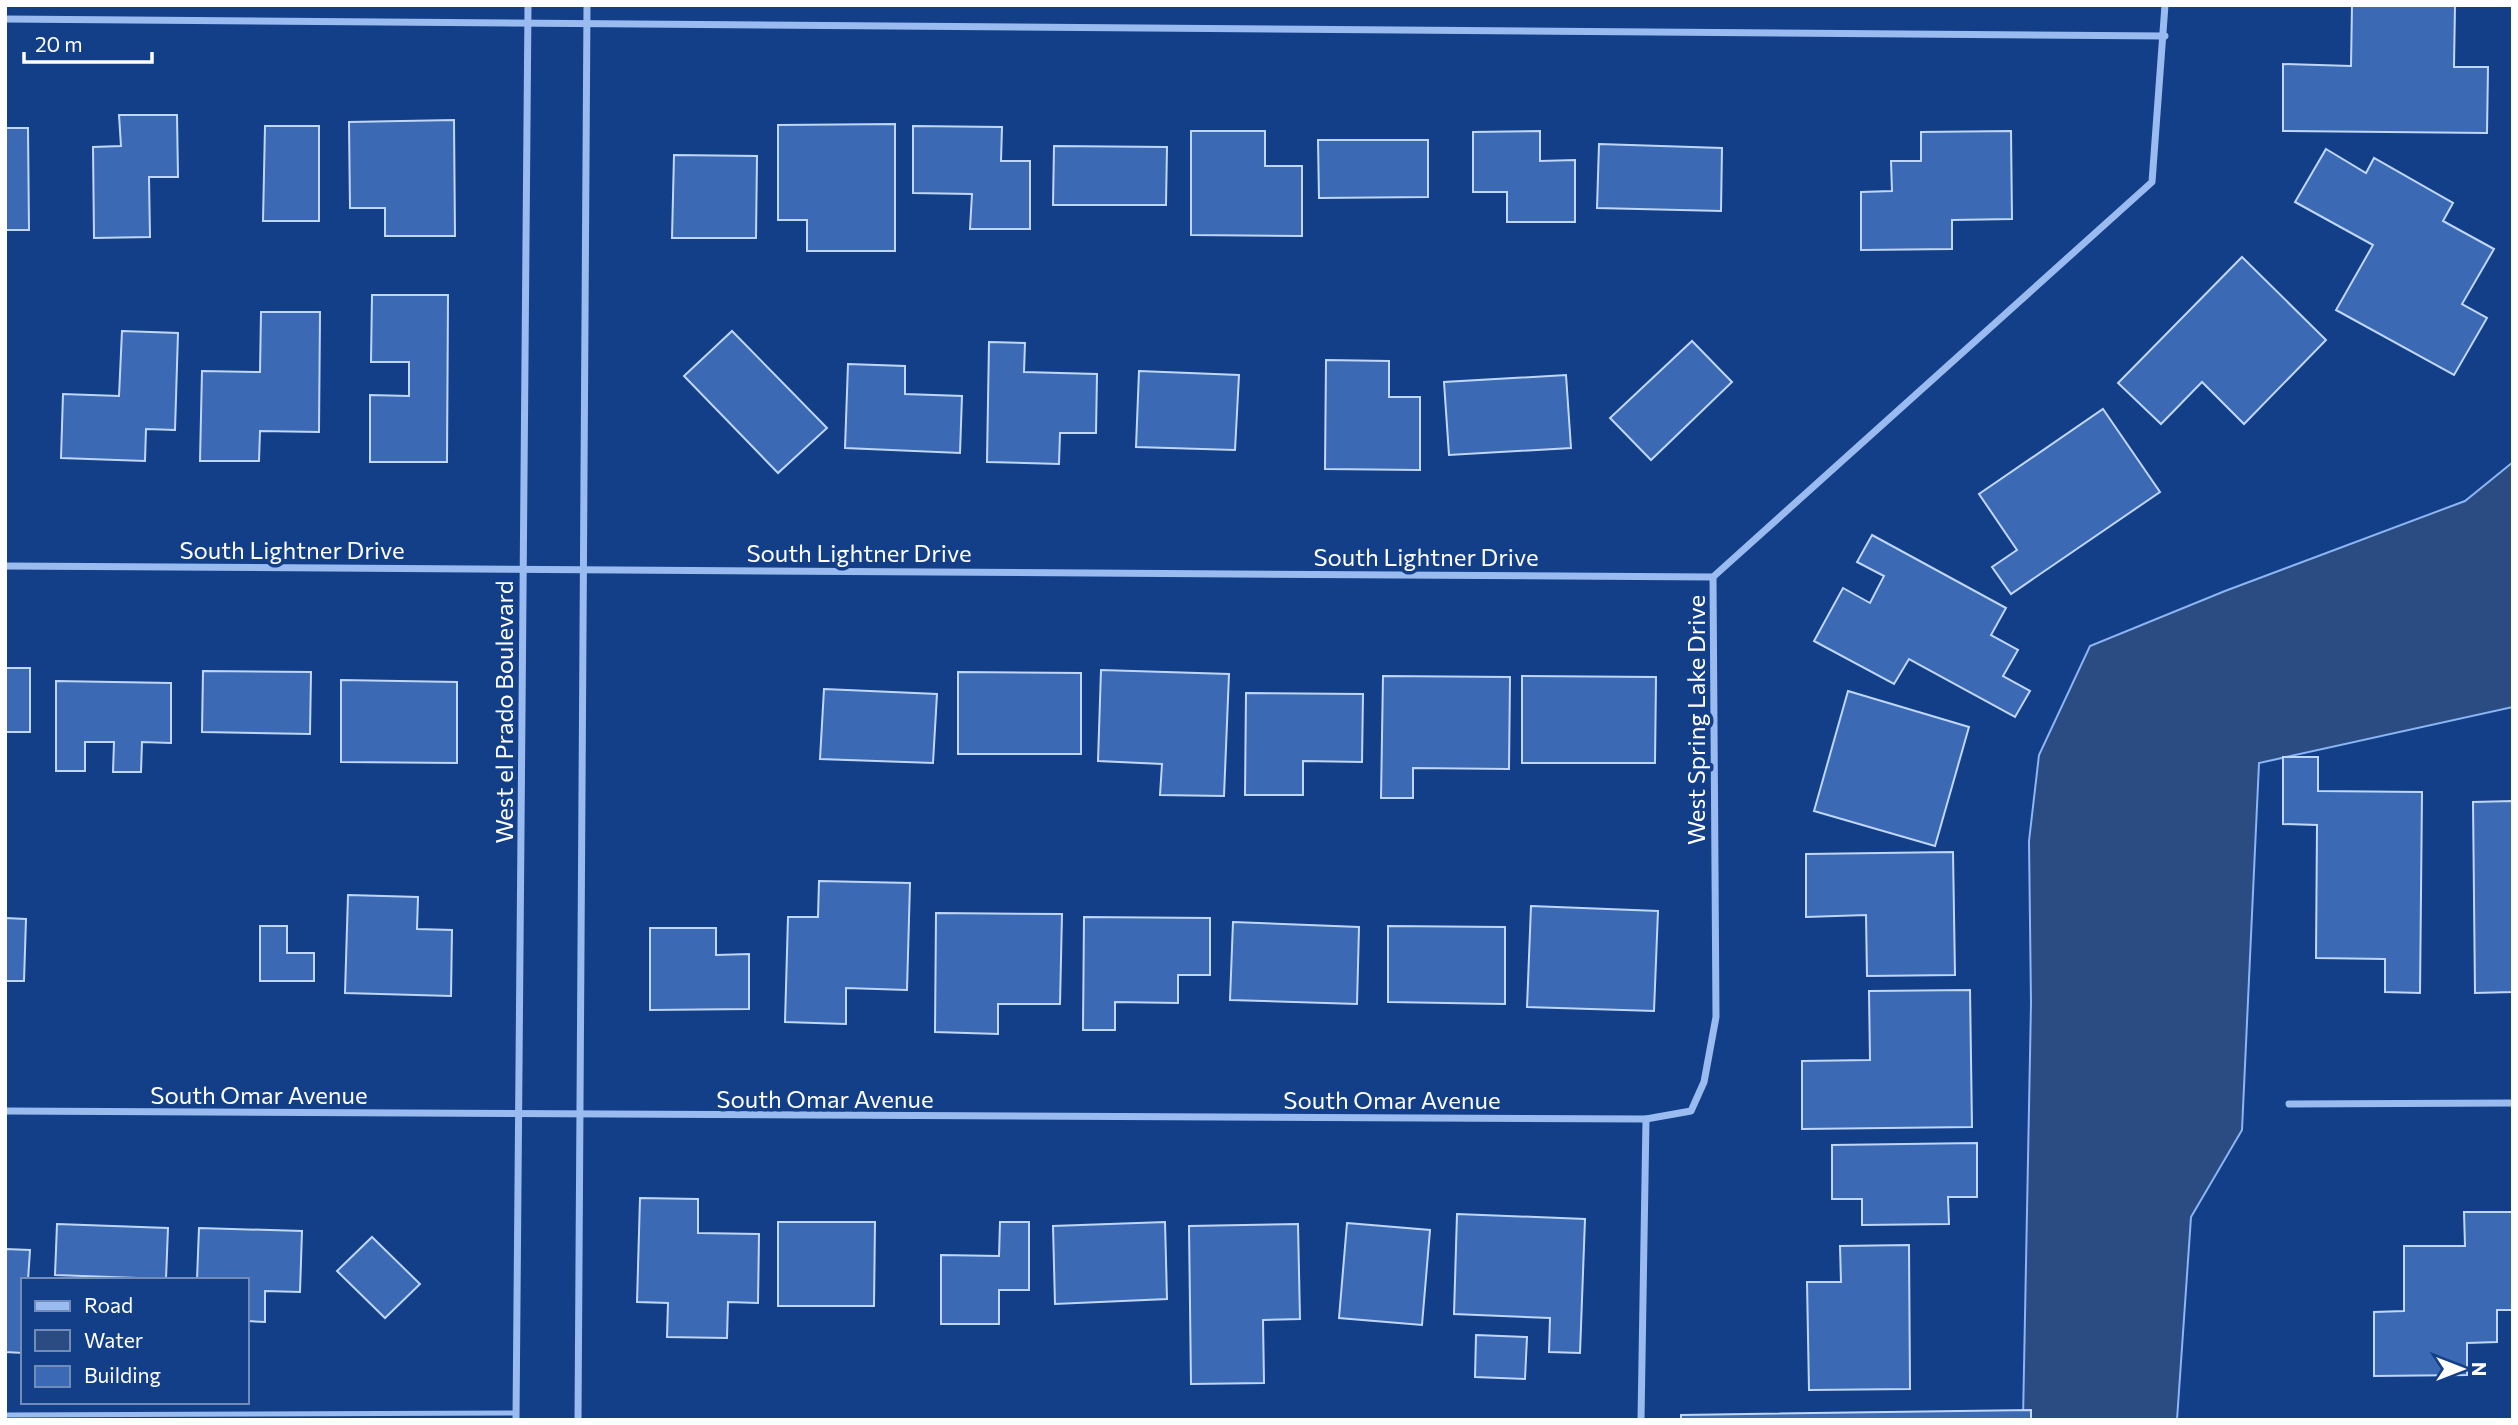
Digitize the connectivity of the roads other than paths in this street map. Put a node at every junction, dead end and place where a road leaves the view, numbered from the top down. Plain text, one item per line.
1 (528, 5) edge
2 (587, 5) edge
3 (2165, 5) edge
4 (5, 19) edge
5 (528, 21) junction
6 (587, 21) junction
7 (2165, 36) junction
8 (5, 566) edge
9 (523, 569) junction
10 (584, 569) junction
11 (1713, 578) junction
12 (2513, 1103) edge
13 (2289, 1104) dead end
14 (5, 1111) edge
15 (519, 1116) junction
16 (580, 1116) junction
17 (1646, 1119) junction
18 (5, 1415) edge
19 (516, 1416) edge
20 (578, 1420) edge
21 (1641, 1420) edge

1 - 5 street, West el Prado Boulevard
2 - 6 street
3 - 7 street, West Spring Lake Drive
4 - 5 street
5 - 6 street
5 - 9 street, West el Prado Boulevard
6 - 7 street
6 - 10 street
7 - 11 street, West Spring Lake Drive
8 - 9 street, South Lightner Drive
9 - 10 street, South Lightner Drive
9 - 15 street, West el Prado Boulevard
10 - 11 street, South Lightner Drive
10 - 16 street
11 - 17 street, West Spring Lake Drive
12 - 13 street
14 - 15 street, South Omar Avenue
15 - 16 street, South Omar Avenue
15 - 19 street, West el Prado Boulevard
16 - 17 street, South Omar Avenue
16 - 20 street
17 - 21 street
18 - 19 lane

